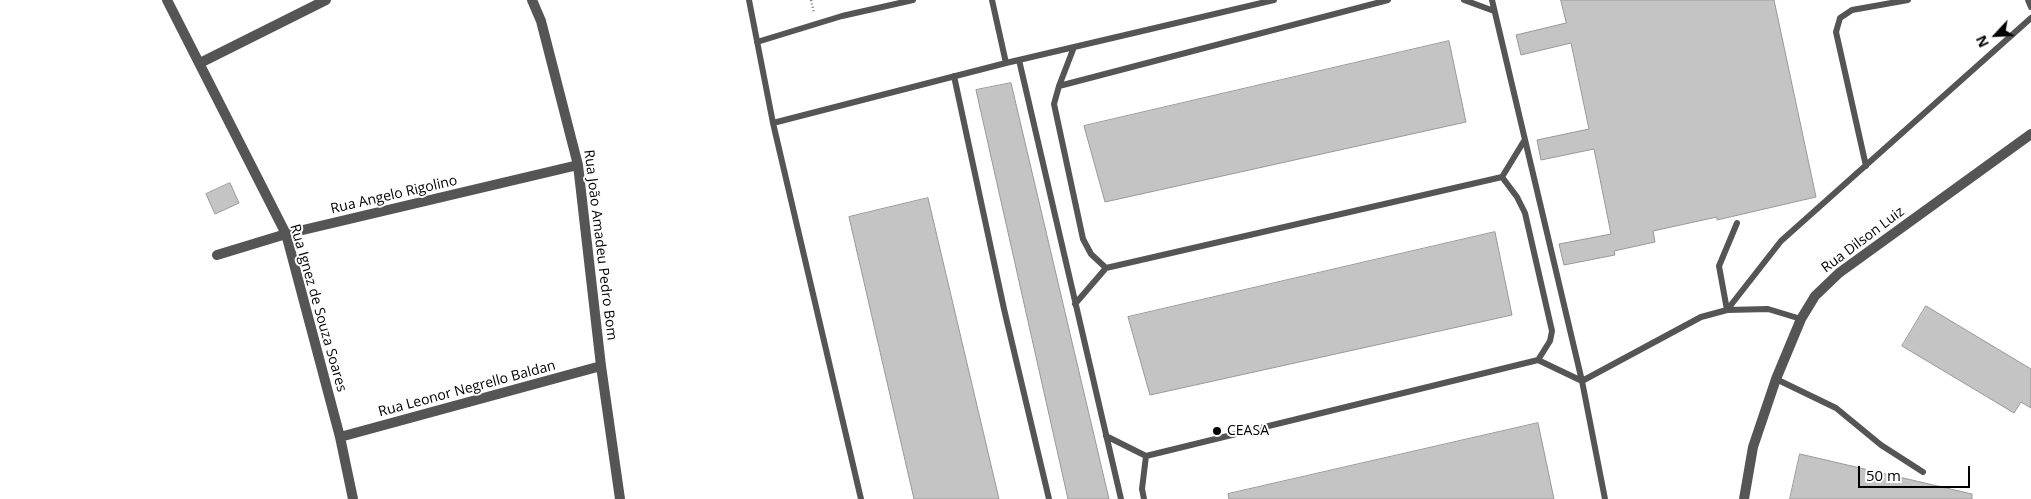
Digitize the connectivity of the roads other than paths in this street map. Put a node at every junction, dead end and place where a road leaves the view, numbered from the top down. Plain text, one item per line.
1 (166, 0) edge
2 (326, 0) edge
3 (532, 0) edge
4 (749, 0) edge
5 (913, 0) edge
6 (992, 0) edge
7 (1274, 0) edge
8 (1388, 0) edge
9 (1464, 0) edge
10 (1492, 0) edge
11 (1908, 0) edge
12 (2028, 0) edge
13 (1255, 2) edge
14 (2031, 7) edge
15 (1494, 11) junction
16 (2031, 18) edge
17 (757, 42) junction
18 (1074, 47) junction
19 (1019, 60) junction
20 (200, 63) junction
21 (1006, 63) junction
22 (954, 76) junction
23 (1059, 86) junction
24 (773, 123) junction
25 (2031, 134) edge
26 (1524, 140) junction
27 (578, 165) junction
28 (1866, 166) junction
29 (1502, 177) junction
30 (1737, 224) dead end
31 (286, 234) junction
32 (217, 254) dead end
33 (1106, 268) junction
34 (1076, 304) junction
35 (1727, 310) junction
36 (1801, 319) junction
37 (1538, 360) junction
38 (601, 366) junction
39 (1776, 379) junction
40 (1582, 381) junction
41 (1106, 436) junction
42 (340, 437) junction
43 (1146, 456) junction
44 (1923, 472) dead end
45 (353, 499) edge
46 (620, 499) edge
47 (861, 499) edge
48 (1049, 499) edge
49 (1121, 499) edge
50 (1144, 499) edge
51 (1605, 499) edge
52 (1744, 499) edge

1 - 20 street, Rua Ignez de Souza Soares
2 - 20 street
3 - 27 street, Rua João Amadeu Pedro Bom
4 - 17 lane
5 - 17 lane
6 - 21 lane
7 - 13 lane
8 - 23 lane
9 - 15 lane
10 - 15 lane
11 - 28 lane
12 - 14 lane
13 - 18 lane
15 - 26 lane
16 - 28 lane
17 - 24 lane
18 - 19 lane
18 - 23 lane
19 - 21 lane
19 - 34 lane
20 - 31 street, Rua Ignez de Souza Soares
21 - 22 lane
22 - 24 lane
22 - 48 lane
23 - 33 lane
24 - 47 lane
25 - 36 street, Rua Dilson Luiz
26 - 29 lane
26 - 40 lane
27 - 31 street, Rua Angelo Rigolino
27 - 38 street, Rua João Amadeu Pedro Bom
28 - 35 lane
29 - 33 lane
29 - 37 lane
30 - 35 lane
31 - 32 street, Rua Angelo Rigolino
31 - 42 street, Rua Ignez de Souza Soares
33 - 34 lane
34 - 41 lane
35 - 36 lane
35 - 40 lane
36 - 39 street, Rua Dilson Luiz
37 - 40 lane
37 - 43 lane
38 - 42 street, Rua Leonor Negrello Baldan
38 - 46 street, Rua João Amadeu Pedro Bom
39 - 44 lane
39 - 52 street, Rua Dilson Luiz
40 - 51 lane
41 - 43 lane
41 - 49 lane
42 - 45 street, Rua Ignez de Souza Soares
43 - 50 lane

